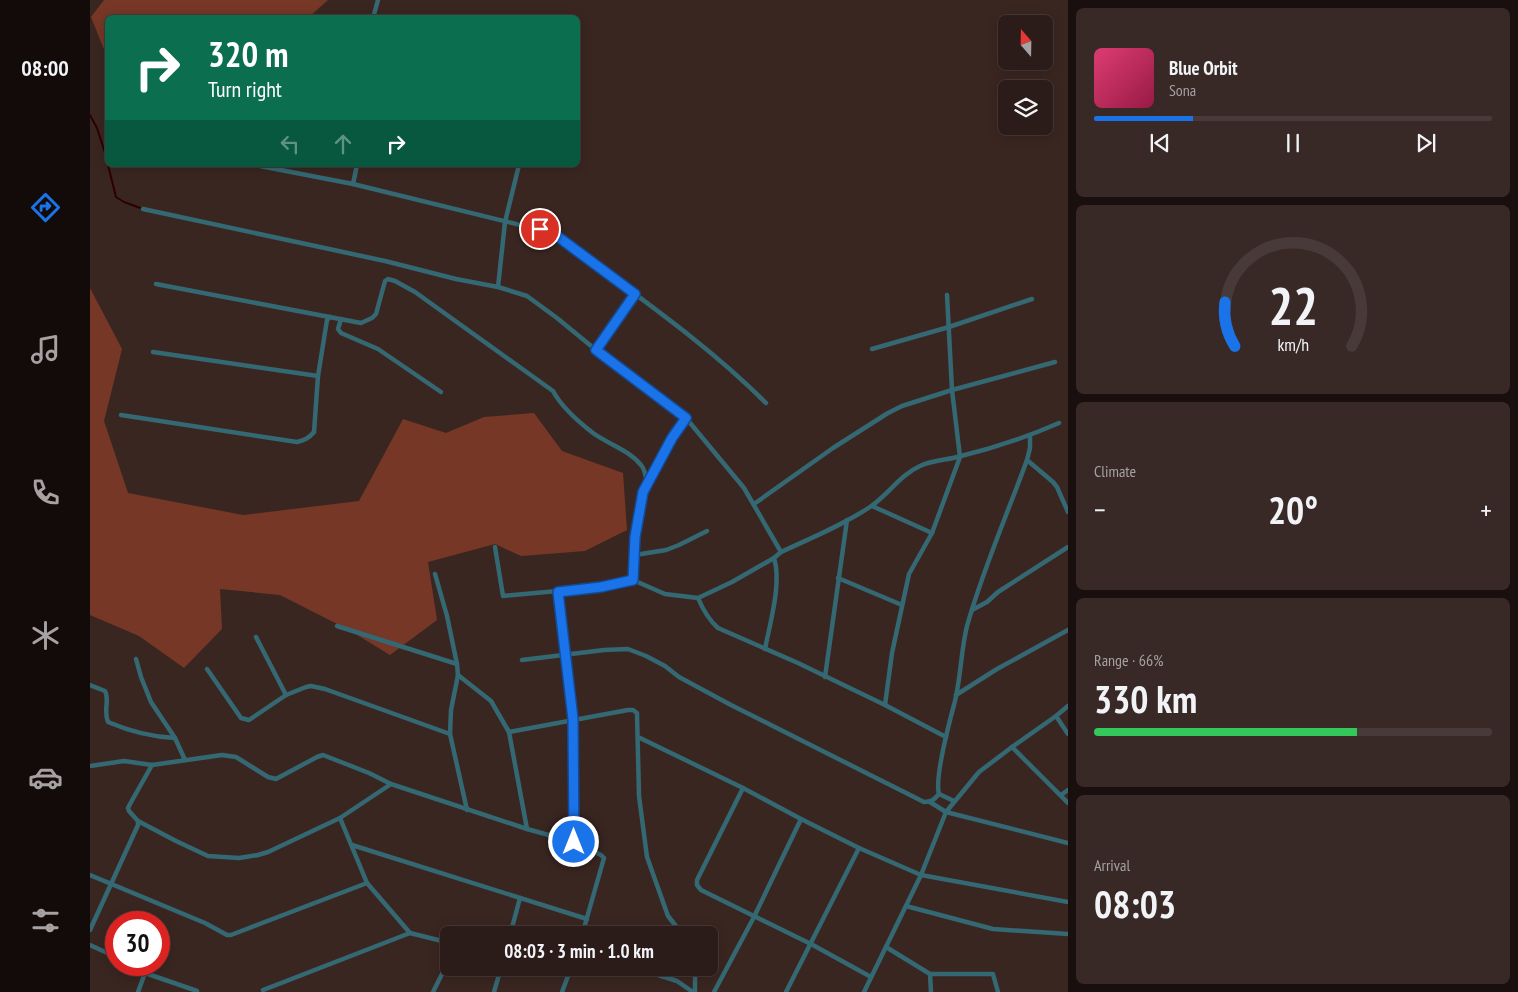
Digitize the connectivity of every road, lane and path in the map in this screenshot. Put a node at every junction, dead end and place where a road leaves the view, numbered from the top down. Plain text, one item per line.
1 (378, 0) edge
2 (373, 15) edge
3 (265, 167) edge
4 (357, 167) edge
5 (519, 167) edge
6 (353, 184) junction
7 (143, 208) dead end
8 (505, 222) junction
9 (156, 284) dead end
10 (498, 287) junction
11 (635, 294) junction
12 (947, 295) dead end
13 (1032, 299) dead end
14 (330, 317) junction
15 (341, 318) junction
16 (949, 327) junction
17 (872, 348) dead end
18 (596, 350) junction
19 (153, 352) dead end
20 (1055, 362) dead end
21 (318, 376) junction
22 (952, 390) junction
23 (441, 392) dead end
24 (766, 403) dead end
25 (121, 415) dead end
26 (686, 418) junction
27 (1059, 423) dead end
28 (1030, 436) junction
29 (960, 457) junction
30 (1027, 460) junction
31 (647, 483) junction
32 (754, 504) junction
33 (872, 506) junction
34 (1068, 512) edge
35 (847, 520) junction
36 (707, 531) dead end
37 (932, 533) junction
38 (495, 547) dead end
39 (1068, 547) edge
40 (781, 552) junction
41 (635, 555) junction
42 (774, 558) junction
43 (435, 574) dead end
44 (838, 578) junction
45 (633, 580) junction
46 (558, 592) junction
47 (698, 598) junction
48 (902, 605) junction
49 (972, 610) junction
50 (337, 626) dead end
51 (1068, 630) edge
52 (256, 638) dead end
53 (765, 649) junction
54 (565, 655) junction
55 (136, 659) dead end
56 (522, 660) dead end
57 (457, 664) junction
58 (207, 669) dead end
59 (458, 675) junction
60 (825, 676) junction
61 (90, 685) edge
62 (286, 695) junction
63 (956, 695) junction
64 (885, 705) junction
65 (1068, 706) edge
66 (1056, 716) junction
67 (573, 719) junction
68 (508, 732) junction
69 (450, 734) junction
70 (1068, 734) edge
71 (638, 737) junction
72 (946, 737) junction
73 (175, 738) junction
74 (1012, 747) junction
75 (185, 760) junction
76 (152, 765) junction
77 (90, 766) edge
78 (391, 784) junction
79 (743, 788) junction
80 (1068, 790) edge
81 (939, 794) junction
82 (1061, 795) junction
83 (930, 802) junction
84 (954, 802) junction
85 (1068, 802) edge
86 (467, 810) junction
87 (946, 812) junction
88 (340, 818) junction
89 (801, 819) junction
90 (138, 821) junction
91 (527, 829) junction
92 (574, 842) junction
93 (1068, 843) edge
94 (352, 845) junction
95 (859, 848) junction
96 (90, 875) edge
97 (921, 875) junction
98 (111, 884) junction
99 (367, 884) junction
100 (520, 898) junction
101 (1068, 902) edge
102 (906, 906) junction
103 (754, 917) junction
104 (587, 920) junction
105 (512, 926) edge
106 (585, 926) edge
107 (675, 926) edge
108 (90, 930) edge
109 (410, 933) junction
110 (1068, 934) edge
111 (440, 941) edge
112 (811, 944) junction
113 (90, 945) edge
114 (886, 947) junction
115 (105, 952) edge
116 (930, 974) junction
117 (144, 976) edge
118 (153, 976) edge
119 (441, 976) edge
120 (499, 976) edge
121 (568, 976) edge
122 (661, 976) edge
123 (695, 976) edge
124 (871, 977) junction
125 (263, 990) dead end
126 (138, 992) edge
127 (197, 992) edge
128 (433, 992) edge
129 (494, 992) edge
130 (562, 992) edge
131 (694, 992) edge
132 (714, 992) edge
133 (786, 992) edge
134 (864, 992) edge
135 (931, 992) edge
136 (998, 992) edge

1 - 2 street
3 - 6 street
4 - 6 street
5 - 8 street
6 - 8 street
7 - 10 street
8 - 10 street
8 - 11 street
9 - 14 street
10 - 18 street
11 - 18 street
11 - 24 street
12 - 16 street
13 - 16 street
14 - 15 street
14 - 21 street
15 - 23 street
15 - 31 street
16 - 17 street
16 - 22 street
18 - 26 street
19 - 21 street
20 - 22 street
21 - 25 street
22 - 29 street
22 - 32 street
26 - 31 street
26 - 32 street
27 - 28 street
28 - 29 street
28 - 30 street
29 - 33 street
29 - 37 street
30 - 34 street
30 - 49 street
31 - 41 street
32 - 40 street
33 - 35 street
33 - 37 street
35 - 40 street
35 - 44 street
36 - 41 street
37 - 48 street
38 - 46 street
39 - 49 street
40 - 42 street
41 - 45 street
42 - 47 street
42 - 53 street
43 - 57 street
44 - 48 street
44 - 60 street
45 - 46 street
45 - 47 street
46 - 54 street
47 - 53 street
48 - 64 street
49 - 63 street
50 - 57 street
51 - 63 street
52 - 62 street
53 - 60 street
54 - 56 street
54 - 67 street
54 - 83 street
55 - 73 street
57 - 59 street
58 - 62 street
59 - 68 street
59 - 69 street
60 - 64 street
61 - 73 street
62 - 69 street
63 - 72 street
64 - 72 street
65 - 66 street
66 - 70 street
66 - 74 street
67 - 68 street
67 - 71 street
67 - 92 street
68 - 91 street
69 - 86 street
71 - 79 street
71 - 107 street
72 - 81 street
73 - 75 street
74 - 82 street
74 - 84 street
75 - 76 street
75 - 78 street
76 - 77 street
76 - 90 street
78 - 86 street
78 - 88 street
79 - 89 street
79 - 103 street
80 - 82 street
81 - 83 street
81 - 84 street
82 - 85 street
83 - 87 street
84 - 87 street
86 - 91 street
87 - 93 street
87 - 97 street
88 - 90 street
88 - 94 street
89 - 95 street
89 - 103 street
90 - 98 street
91 - 92 street
92 - 104 street
94 - 99 street
94 - 100 street
95 - 97 street
95 - 112 street
96 - 98 street
97 - 101 street
97 - 102 street
98 - 99 street
98 - 108 street
99 - 109 street
100 - 104 street
100 - 105 street
102 - 110 street
102 - 114 street
103 - 112 street
103 - 132 street
104 - 106 street
109 - 111 street
109 - 125 street
112 - 124 street
112 - 133 street
113 - 115 street
114 - 116 street
114 - 124 street
116 - 135 street
116 - 136 street
117 - 126 street
118 - 127 street
119 - 128 street
120 - 129 street
121 - 130 street
122 - 131 street
123 - 131 street
124 - 134 street

